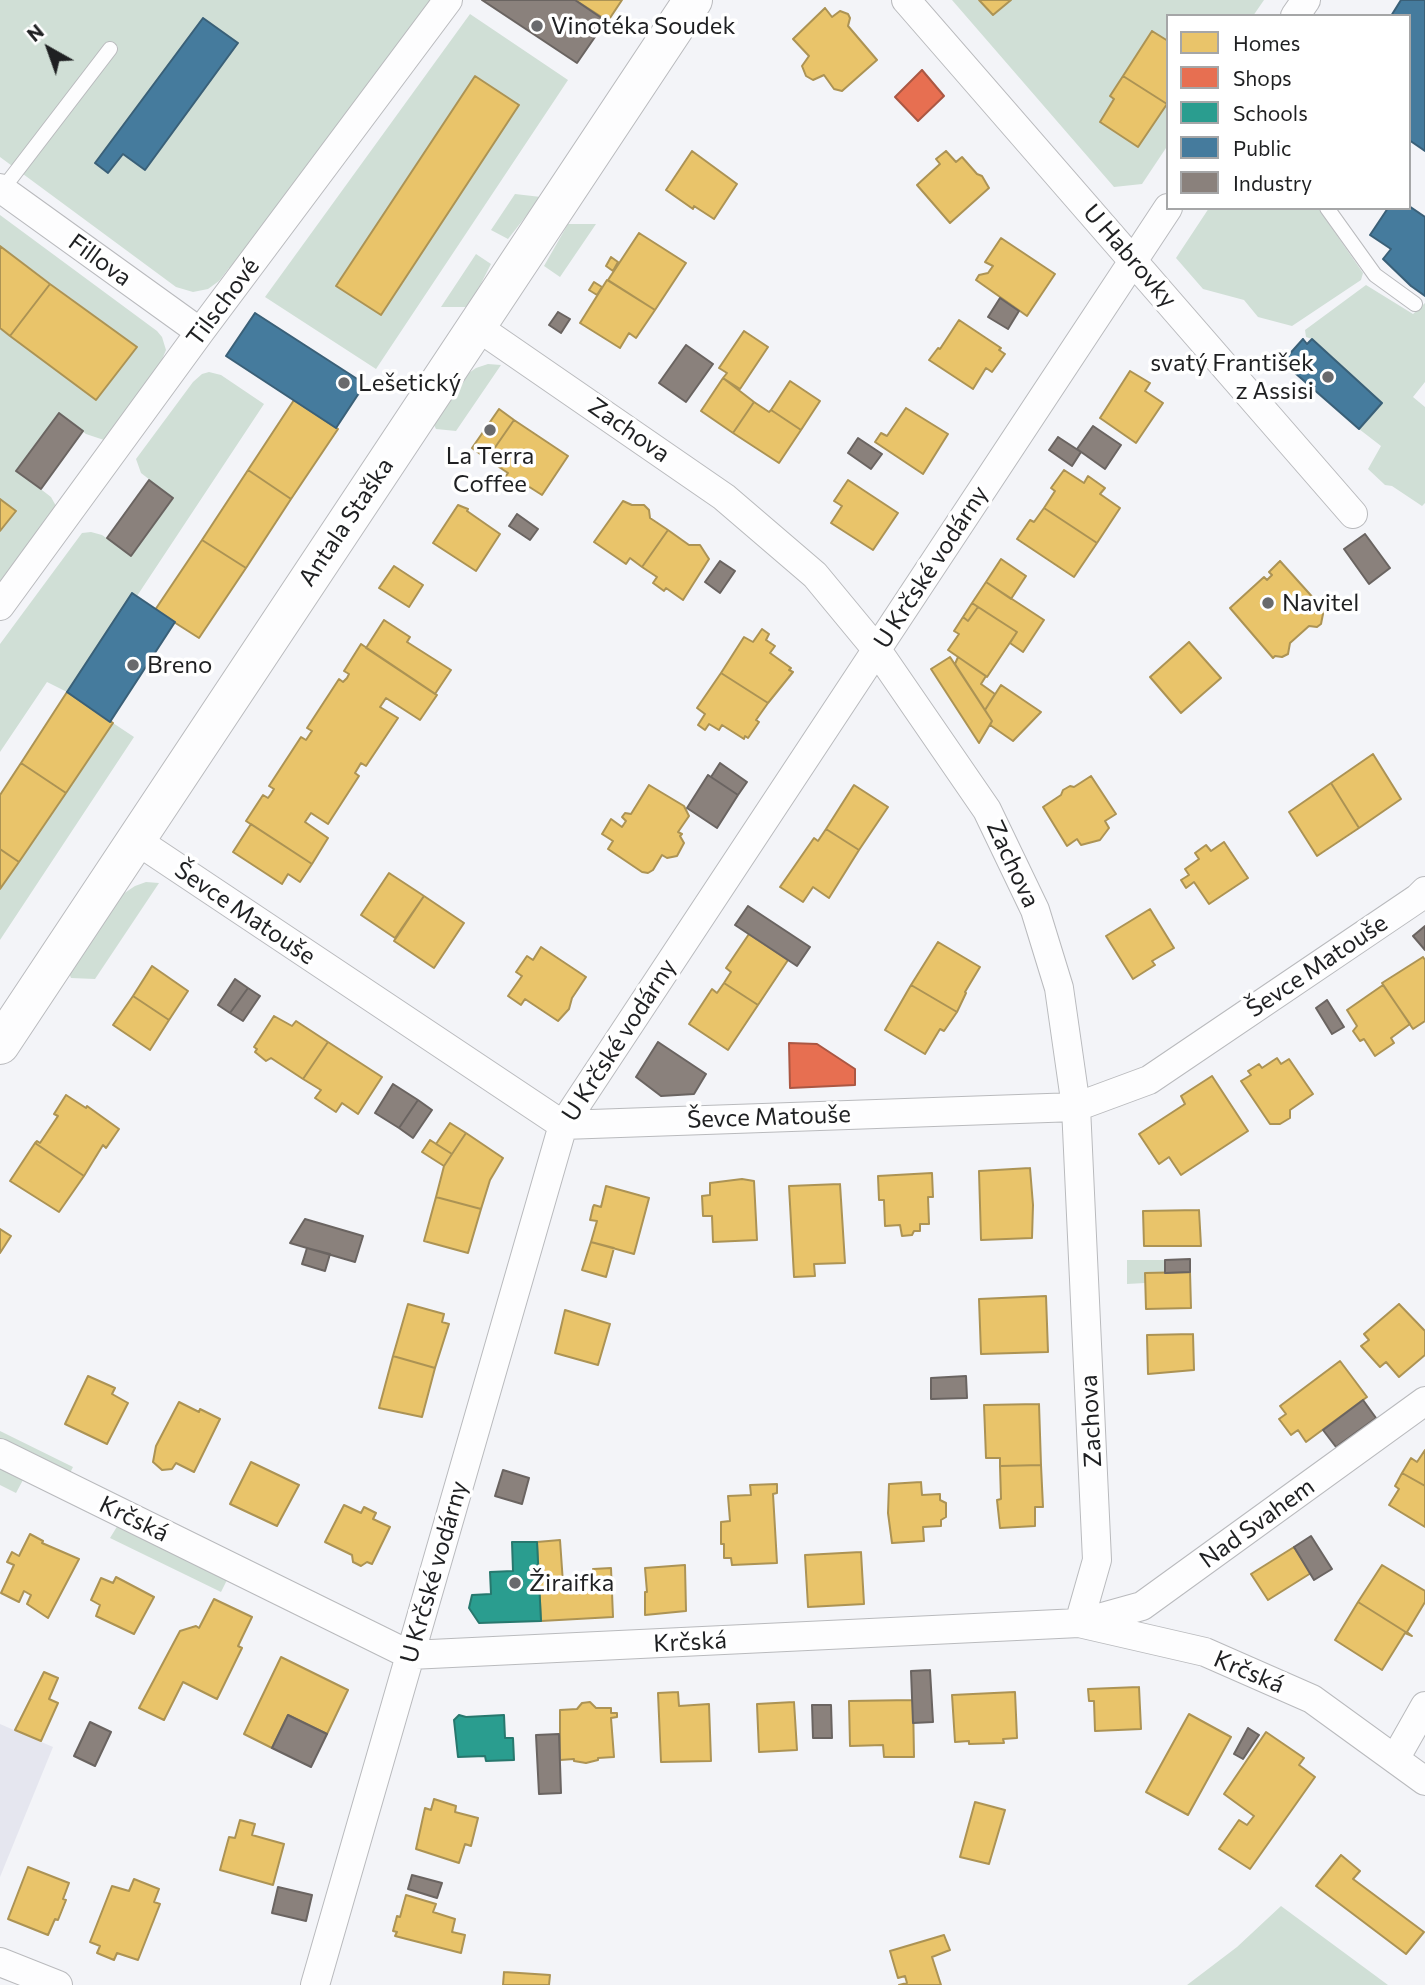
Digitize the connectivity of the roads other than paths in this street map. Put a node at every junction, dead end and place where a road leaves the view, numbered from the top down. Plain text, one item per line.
1 (448, 0) edge
2 (693, 0) edge
3 (906, 0) edge
4 (110, 48) dead end
5 (1, 189) edge
6 (1167, 210) edge
7 (1328, 210) edge
8 (1134, 260) junction
9 (1415, 304) dead end
10 (477, 326) junction
11 (200, 332) junction
12 (1353, 514) dead end
13 (0, 606) edge
14 (877, 650) junction
15 (136, 839) junction
16 (1425, 891) edge
17 (0, 1045) edge
18 (1076, 1107) junction
19 (563, 1125) junction
20 (1425, 1401) edge
21 (0, 1453) edge
22 (1079, 1623) junction
23 (410, 1655) junction
24 (1425, 1706) edge
25 (1395, 1759) junction
26 (1425, 1781) edge
27 (0, 1962) edge
28 (58, 1985) edge
29 (315, 1985) edge

1 - 11 street, Tilschové
2 - 10 street, Antala Staška
3 - 8 street, U Habrovky
4 - 5 lane
5 - 11 street, Fillova
6 - 8 street, U Krčské vodárny
7 - 9 lane
8 - 12 street, U Habrovky
8 - 14 street, U Krčské vodárny
10 - 14 street, Zachova
10 - 15 street, Antala Staška
11 - 13 street, Tilschové
14 - 18 street, Zachova
14 - 19 street, U Krčské vodárny
15 - 17 street, Antala Staška
15 - 19 street, Ševce Matouše
16 - 18 street, Ševce Matouše
18 - 19 street, Ševce Matouše
18 - 22 street, Zachova
19 - 23 street, U Krčské vodárny
20 - 22 street, Nad Svahem
21 - 23 street, Krčská
22 - 23 street, Krčská
22 - 25 street, Krčská
23 - 29 street, U Krčské vodárny
24 - 25 street
25 - 26 street, Krčská
27 - 28 street

